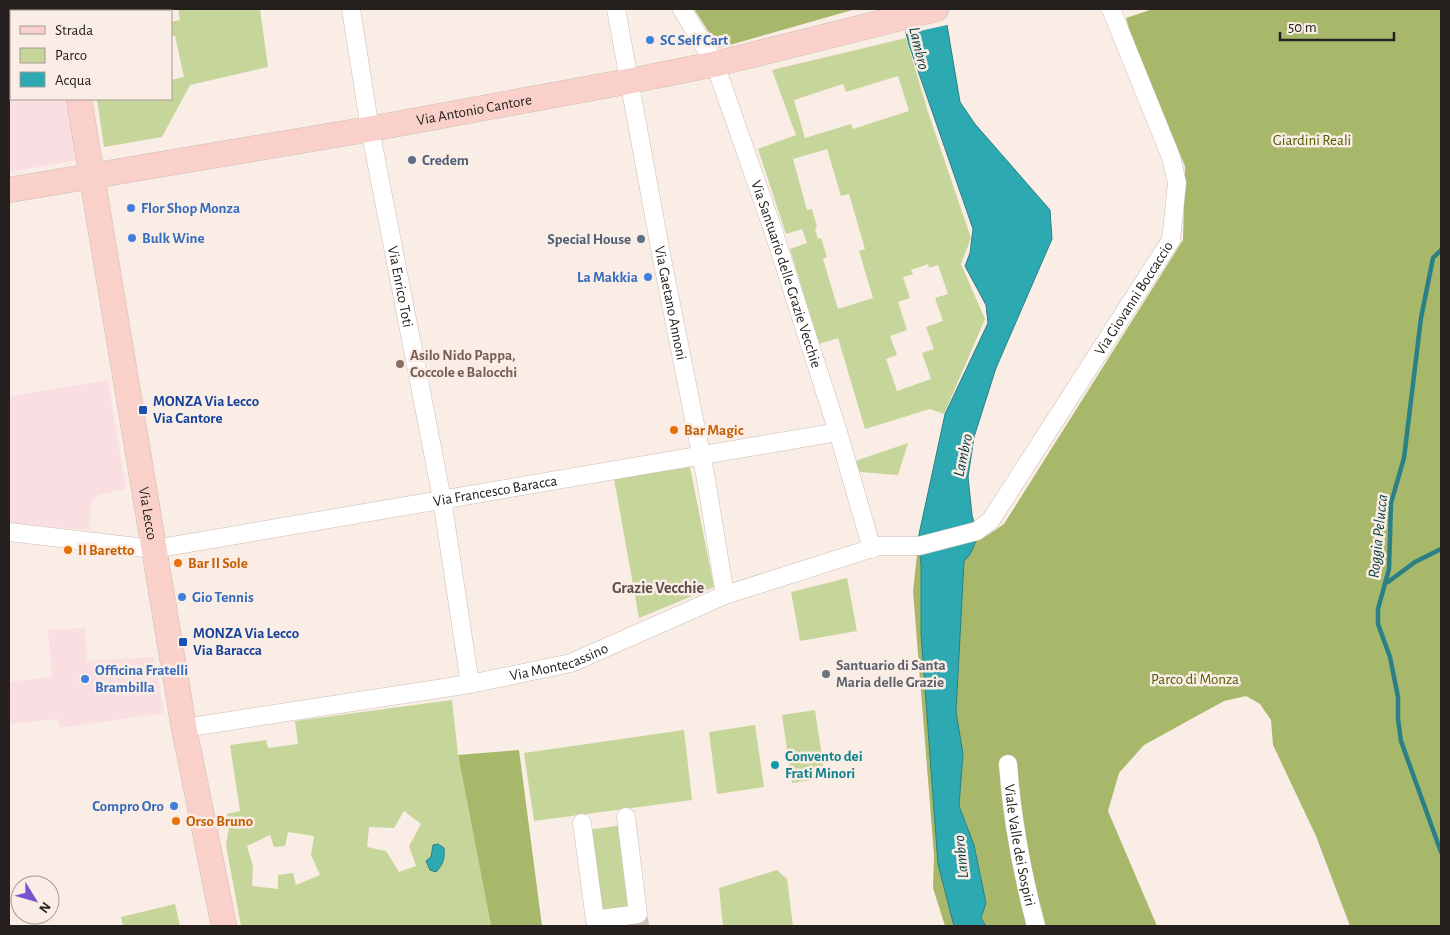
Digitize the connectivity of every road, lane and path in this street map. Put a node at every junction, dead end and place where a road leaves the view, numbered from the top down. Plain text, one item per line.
1 (351, 9) edge
2 (616, 9) edge
3 (682, 9) edge
4 (936, 9) edge
5 (1112, 9) edge
6 (715, 64) junction
7 (630, 82) junction
8 (79, 100) edge
9 (370, 129) junction
10 (92, 176) junction
11 (9, 190) edge
12 (838, 432) junction
13 (701, 454) junction
14 (442, 499) junction
15 (977, 531) joint
16 (9, 532) edge
17 (879, 547) junction
18 (154, 549) junction
19 (725, 595) junction
20 (470, 684) junction
21 (184, 728) junction
22 (1008, 764) dead end
23 (626, 817) dead end
24 (582, 823) dead end
25 (224, 926) edge
26 (1036, 926) edge

1 - 9 street, Via Enrico Toti
2 - 7 street, Via Gaetano Annoni
3 - 6 street, Via Santuario delle Grazie Vecchie
4 - 6 main road, Via Antonio Cantore
5 - 15 street, Via Giovanni Boccaccio
6 - 7 main road, Via Antonio Cantore
6 - 12 street, Via Santuario delle Grazie Vecchie
7 - 9 main road, Via Antonio Cantore
7 - 13 street, Via Gaetano Annoni
8 - 10 main road, Via Lecco
9 - 10 main road, Via Antonio Cantore
9 - 14 street, Via Enrico Toti
10 - 11 main road, Via Antonio Cantore
10 - 18 main road, Via Lecco
12 - 13 street, Via Francesco Baracca
12 - 17 street, Via Santuario delle Grazie Vecchie
13 - 14 street, Via Francesco Baracca
13 - 19 street, Via Gaetano Annoni
14 - 18 street, Via Francesco Baracca
14 - 20 street, Via Enrico Toti
15 - 17 street, Via Montecassino
16 - 18 street, Via Francesco Baracca
17 - 19 street, Via Montecassino
18 - 21 main road, Via Lecco
19 - 20 street, Via Montecassino
20 - 21 street, Via Montecassino
21 - 25 main road, Via Lecco
22 - 26 street, Viale Valle dei Sospiri
23 - 24 street

